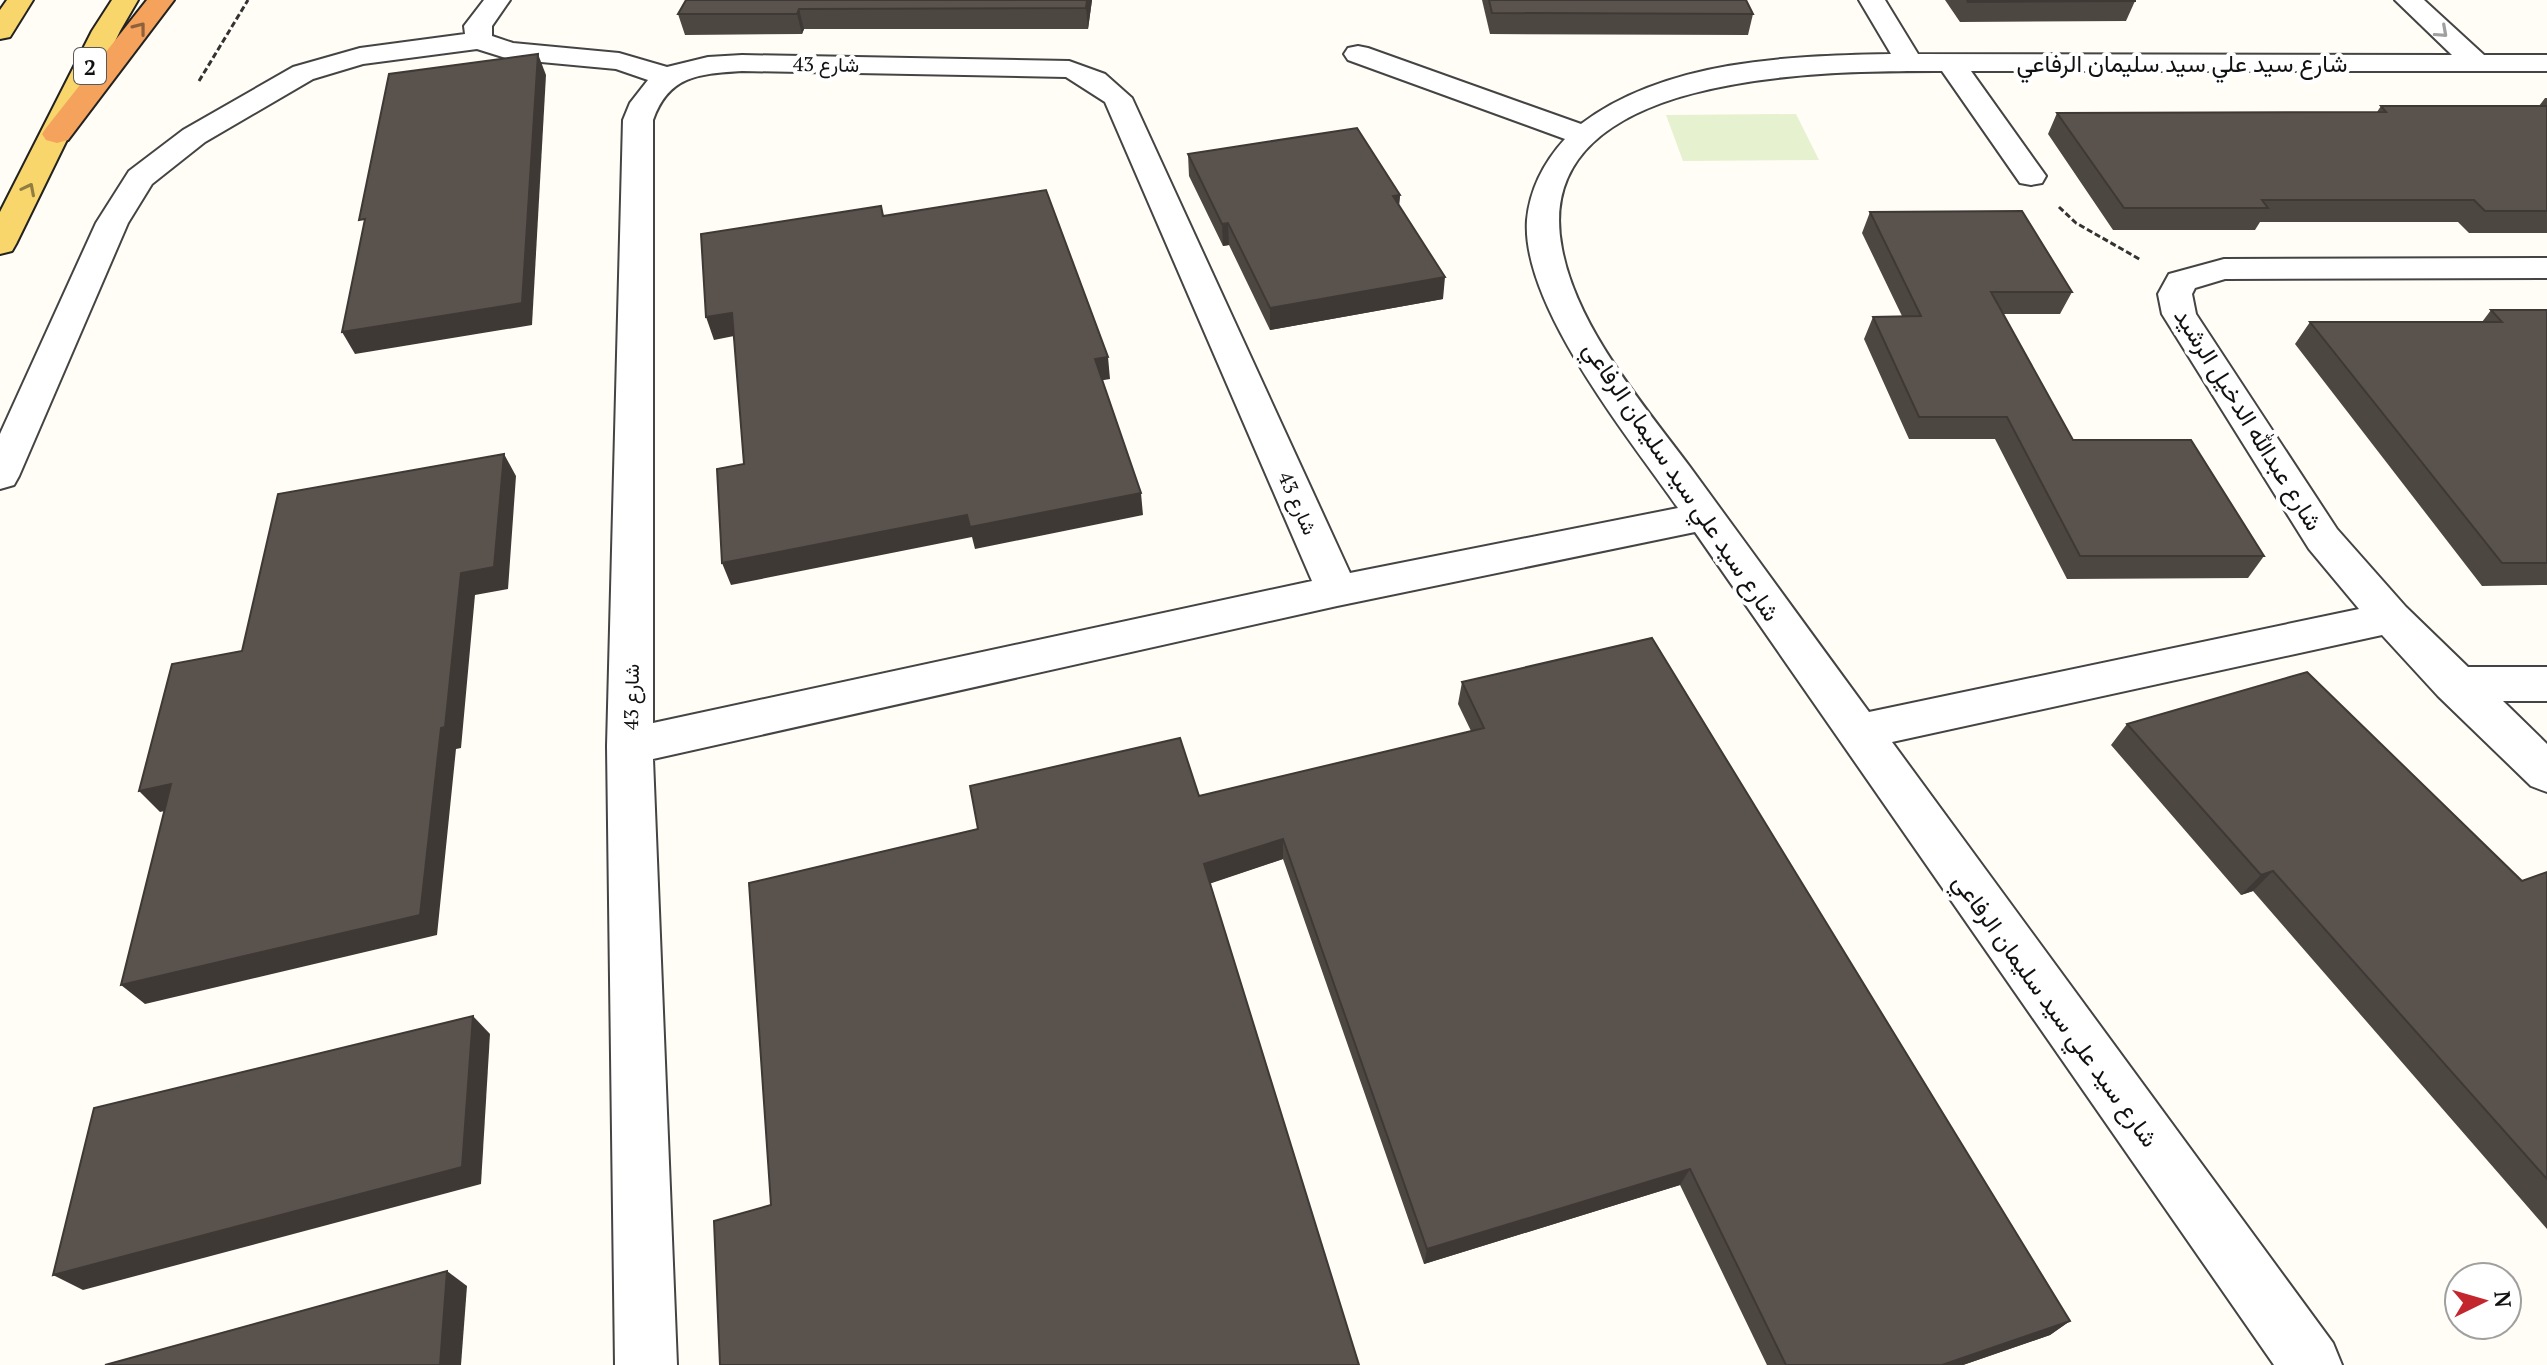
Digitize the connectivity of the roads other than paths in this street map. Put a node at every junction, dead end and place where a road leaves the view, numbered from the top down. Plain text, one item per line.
1 (20, 0) edge
2 (125, 0) edge
3 (161, 0) edge
4 (497, 0) edge
5 (1872, 0) edge
6 (2408, 0) edge
7 (0, 31) edge
8 (479, 40) junction
9 (1358, 54) dead end
10 (1910, 63) junction
11 (1951, 63) junction
12 (2477, 63) junction
13 (2547, 63) edge
14 (668, 77) junction
15 (57, 134) junction
16 (1585, 136) junction
17 (2031, 176) road end
18 (0, 244) edge
19 (2547, 268) edge
20 (0, 476) edge
21 (1702, 517) junction
22 (1337, 591) junction
23 (2391, 618) junction
24 (2454, 684) junction
25 (2547, 684) edge
26 (1857, 732) junction
27 (630, 746) junction
28 (2547, 773) edge
29 (646, 1365) edge
30 (2311, 1365) edge

1 - 7 main road
2 - 15 main road, 2
15 -> 3 highway
4 - 8 street
5 - 10 street
6 -> 12 street
8 - 14 street
8 - 20 street
9 - 16 street
10 - 11 street, شارع سيد علي سيد سليمان الرفاعي
10 - 16 street, شارع سيد علي سيد سليمان الرفاعي
11 - 12 street, شارع سيد علي سيد سليمان الرفاعي
11 - 17 street
12 - 13 street, شارع سيد علي سيد سليمان الرفاعي
14 - 22 street, شارع 43
14 - 27 street, شارع 43
18 -> 15 main road, 2
16 - 21 street, شارع سيد علي سيد سليمان الرفاعي
19 - 23 street, شارع عبدالله الدخيل الرشيد
21 - 22 street, شارع 43
21 - 26 street, شارع سيد علي سيد سليمان الرفاعي
22 - 27 street, شارع 43
23 - 24 street, شارع عبدالله الدخيل الرشيد
23 - 26 street
24 - 25 street
24 - 28 street, شارع عبدالله الدخيل الرشيد
26 - 30 street, شارع سيد علي سيد سليمان الرفاعي
27 - 29 street, شارع 43

